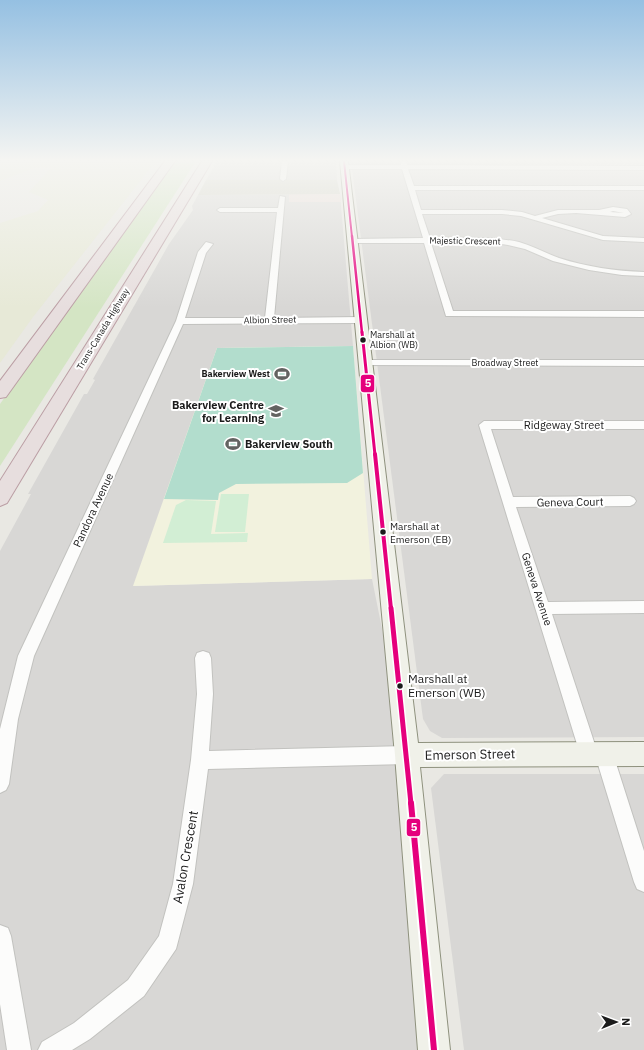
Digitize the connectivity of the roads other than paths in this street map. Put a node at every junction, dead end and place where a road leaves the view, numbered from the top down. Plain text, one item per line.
1 (134, 210) edge
2 (177, 210) edge
3 (220, 210) dead end
4 (280, 210) joint
5 (349, 210) edge
6 (418, 212) joint
7 (599, 212) dead end
8 (536, 218) junction
9 (644, 240) edge
10 (352, 241) junction
11 (428, 241) junction
12 (209, 244) dead end
13 (644, 274) edge
14 (644, 314) edge
15 (269, 320) junction
16 (361, 320) junction
17 (180, 321) junction
18 (366, 363) junction
19 (644, 363) edge
20 (0, 393) edge
21 (484, 425) joint
22 (644, 425) edge
23 (0, 498) edge
24 (630, 501) dead end
25 (509, 502) junction
26 (644, 607) edge
27 (542, 608) junction
28 (203, 658) dead end
29 (596, 754) junction
30 (644, 754) edge
31 (407, 755) junction
32 (200, 760) junction
33 (0, 784) edge
34 (644, 882) edge
35 (0, 936) edge
36 (2, 970) edge
37 (19, 1050) edge
38 (50, 1050) edge
39 (434, 1050) edge

1 - 20 highway
2 - 23 highway, Trans-Canada Highway
3 - 4 street
4 - 15 street
5 - 10 main road
6 - 8 street
6 - 11 street
7 - 8 street
8 - 9 street
10 - 11 street, Majestic Crescent
10 - 16 main road
11 - 13 street, Majestic Crescent
11 - 14 street
12 - 17 street, Pandora Avenue
15 - 16 street, Albion Street
15 - 17 street, Albion Street
16 - 18 main road
17 - 33 street, Pandora Avenue
18 - 19 street, Broadway Street
18 - 31 main road
21 - 22 street, Ridgeway Street
21 - 25 street, Geneva Avenue
24 - 25 street, Geneva Court
25 - 27 street, Geneva Avenue
26 - 27 street
27 - 29 street, Geneva Avenue
28 - 32 street, Avalon Crescent
29 - 30 main road, Emerson Street
29 - 31 main road, Emerson Street
29 - 34 street, Geneva Avenue
31 - 32 street, Emerson Street
31 - 39 main road
32 - 38 street, Avalon Crescent
35 - 36 street
36 - 37 street

